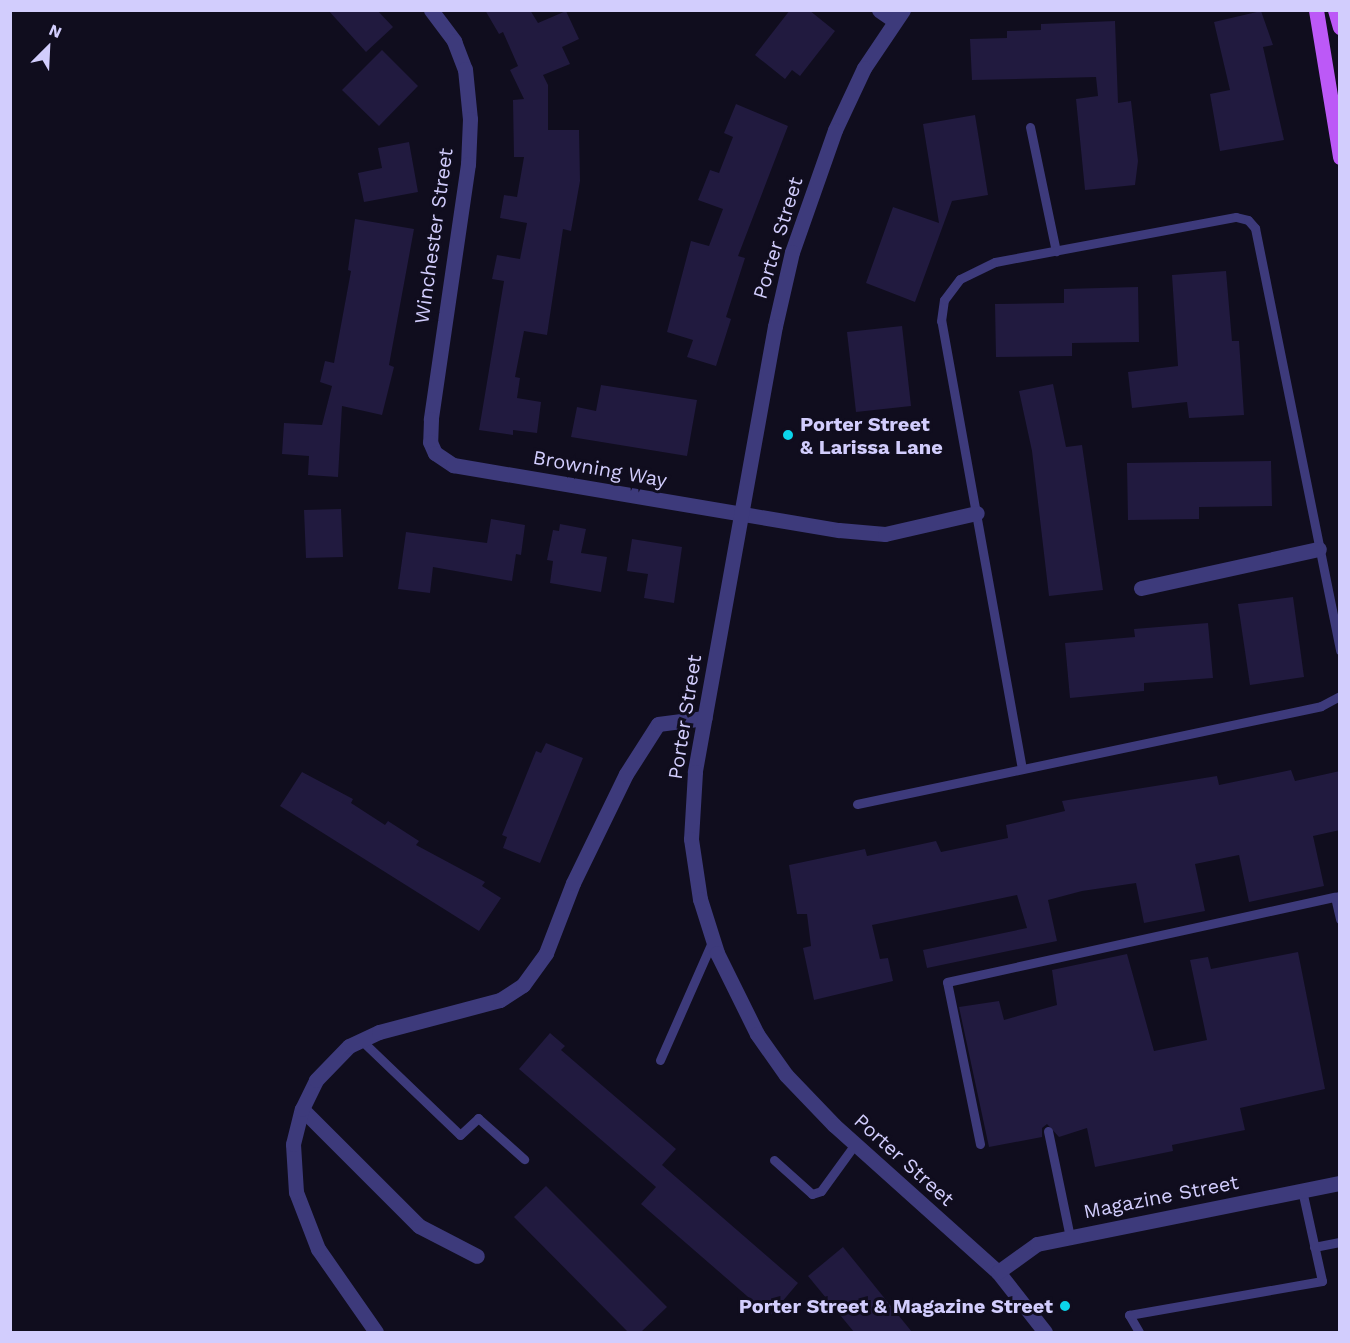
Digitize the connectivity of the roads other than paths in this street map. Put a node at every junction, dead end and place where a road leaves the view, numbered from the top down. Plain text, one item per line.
1 (431, 10) edge
2 (879, 10) edge
3 (1316, 10) edge
4 (1335, 10) edge
5 (899, 16) edge
6 (1340, 27) edge
7 (1030, 127) dead end
8 (1340, 157) edge
9 (1056, 251) junction
10 (453, 465) joint
11 (977, 513) junction
12 (741, 514) junction
13 (1319, 549) junction
14 (1141, 588) dead end
15 (1340, 651) edge
16 (1340, 696) edge
17 (705, 718) junction
18 (1022, 769) junction
19 (857, 804) dead end
20 (1337, 896) edge
21 (1340, 919) edge
22 (713, 940) junction
23 (362, 1040) junction
24 (660, 1060) dead end
25 (302, 1109) junction
26 (1048, 1131) dead end
27 (855, 1144) junction
28 (980, 1144) dead end
29 (524, 1159) dead end
30 (774, 1160) dead end
31 (1340, 1183) edge
32 (1302, 1190) junction
33 (1070, 1237) junction
34 (1340, 1242) edge
35 (1314, 1246) junction
36 (477, 1256) dead end
37 (998, 1272) junction
38 (376, 1332) edge
39 (1045, 1332) edge
40 (1139, 1332) edge

1 - 10 street, Winchester Street
2 - 5 street
3 - 8 main road
4 - 6 main road
5 - 12 street, Porter Street
7 - 9 lane
9 - 11 lane
9 - 13 lane
10 - 12 street, Browning Way
11 - 12 street, Browning Way
11 - 18 lane
12 - 17 street, Porter Street
13 - 14 street
13 - 15 lane
16 - 18 lane
17 - 22 street, Porter Street
17 - 23 street
18 - 19 lane
20 - 21 lane
20 - 28 lane
22 - 24 lane
22 - 27 street, Porter Street
23 - 25 street
23 - 29 lane
25 - 36 street
25 - 38 street
26 - 33 lane
27 - 30 lane
27 - 37 street, Porter Street
31 - 32 street, Magazine Street
32 - 33 street, Magazine Street
32 - 35 lane
33 - 37 street, Magazine Street
34 - 35 lane
35 - 40 lane
37 - 39 street, Porter Street

